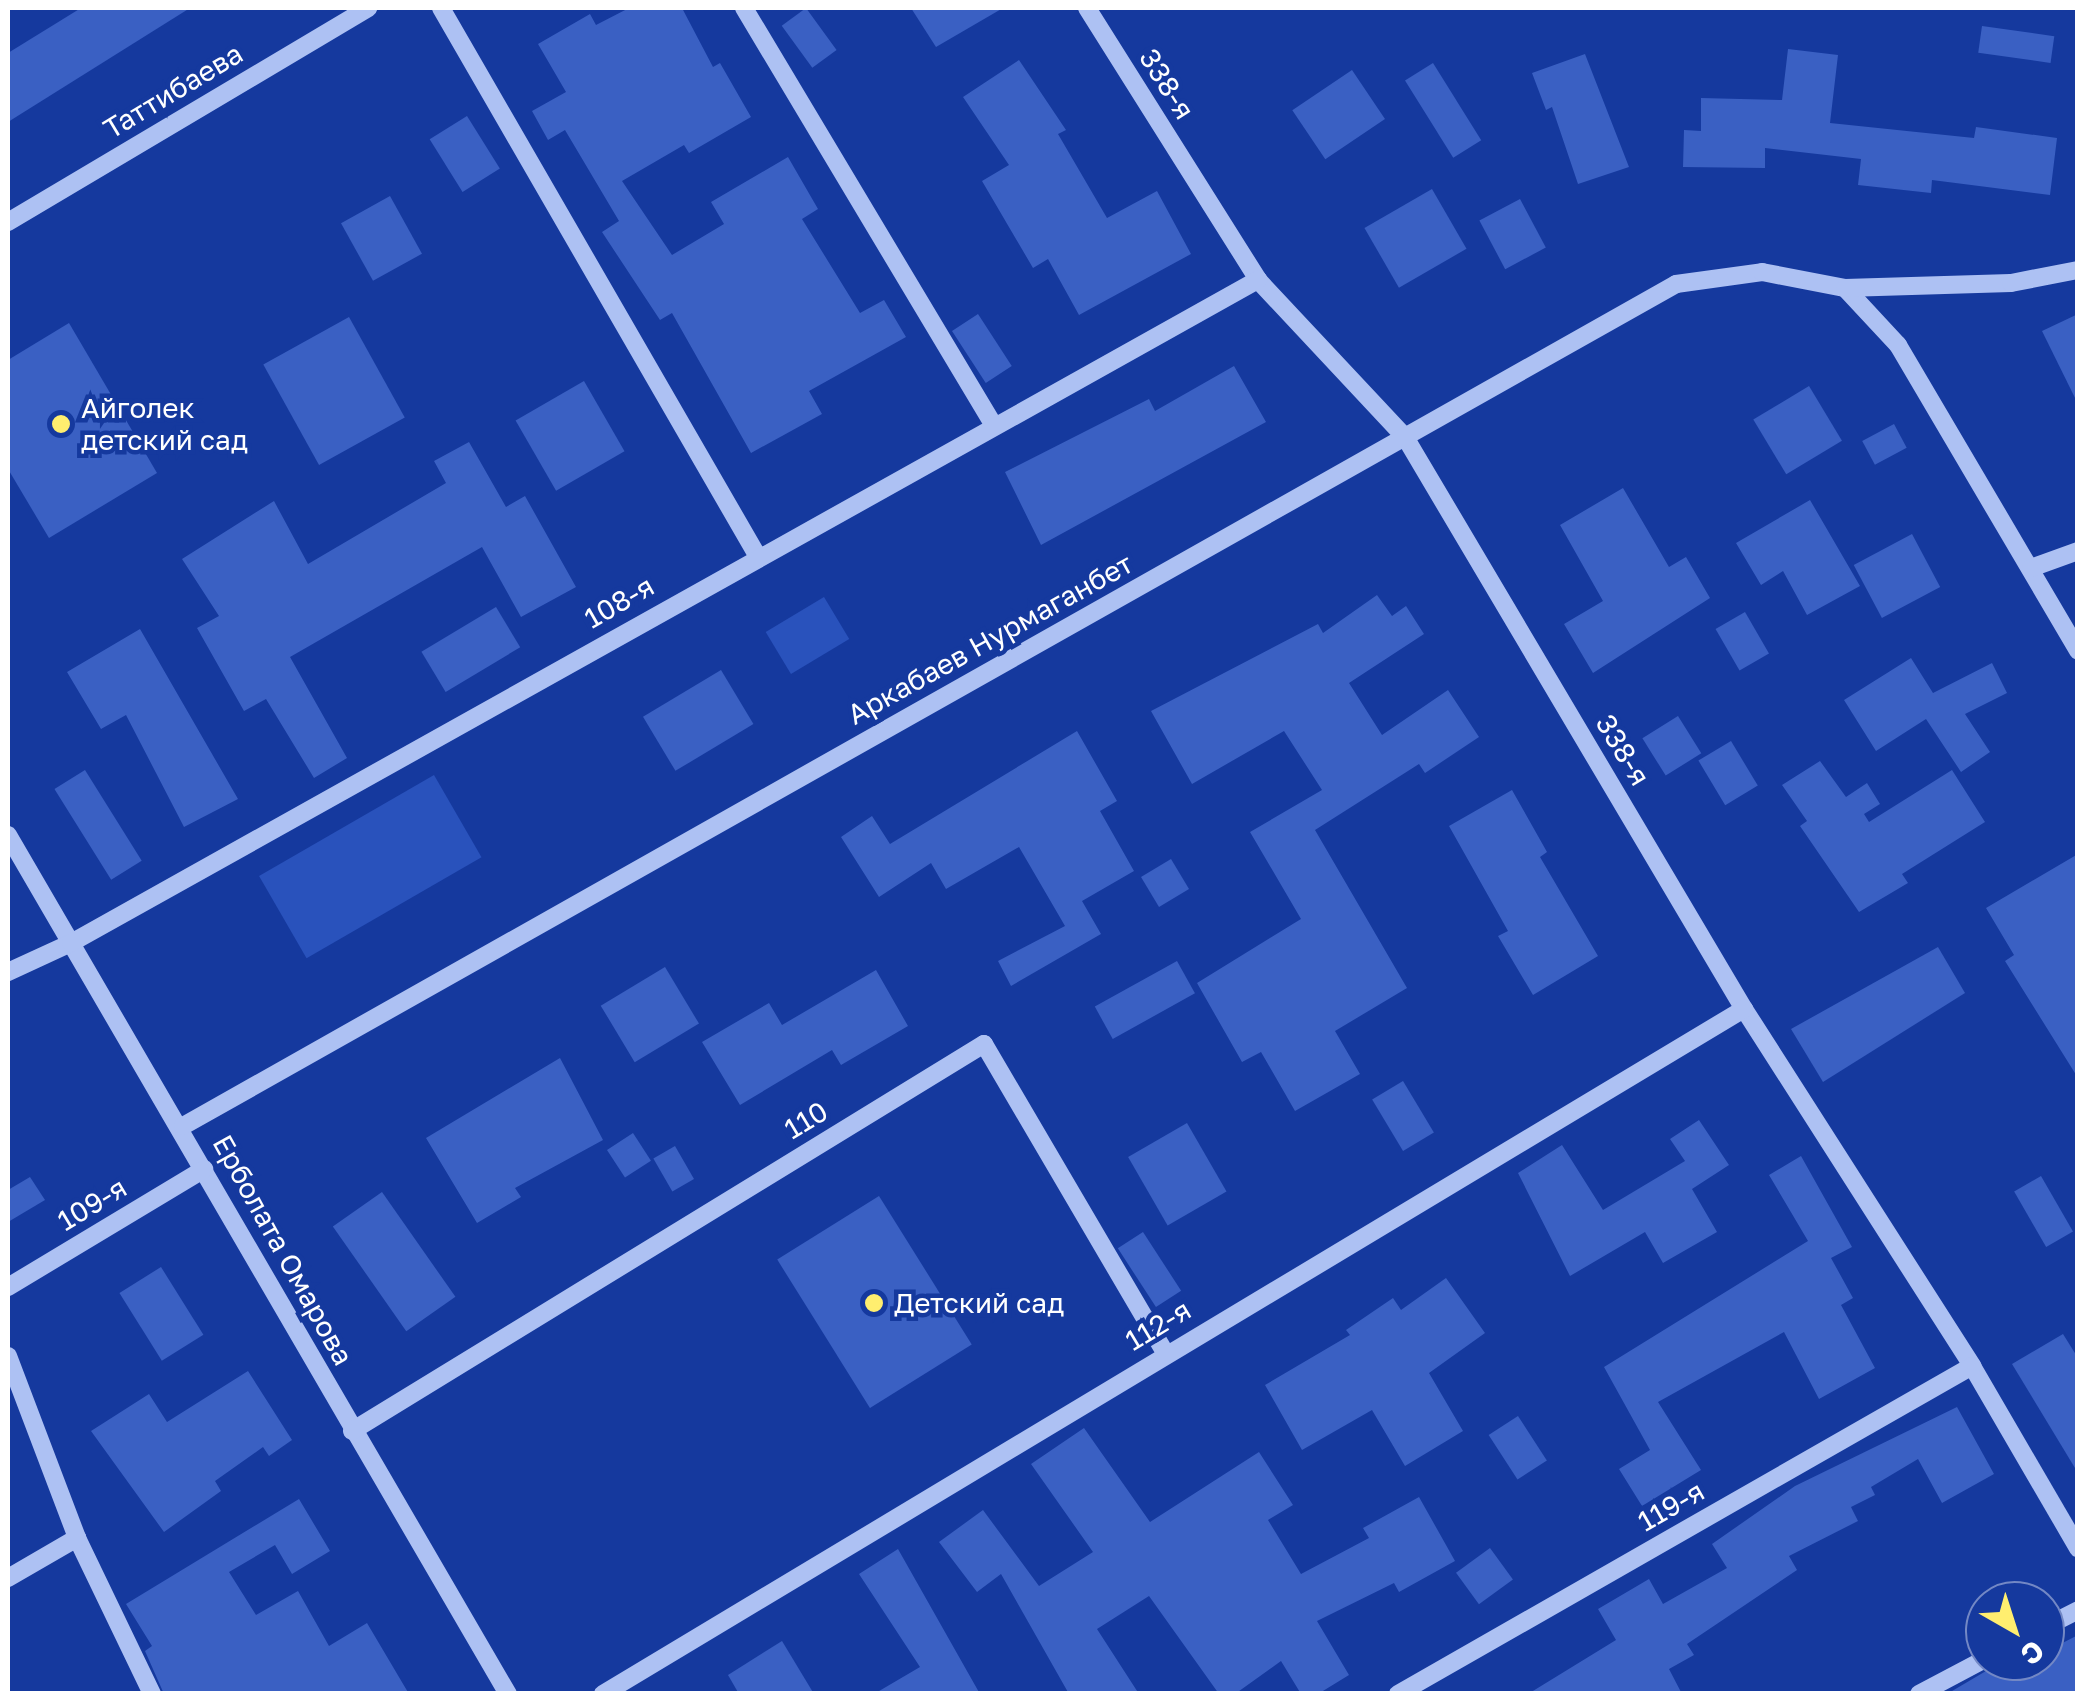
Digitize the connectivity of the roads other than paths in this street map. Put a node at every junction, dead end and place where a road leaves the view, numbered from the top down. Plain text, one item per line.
1 (368, 8) edge
2 (440, 8) edge
3 (744, 8) edge
4 (1087, 8) edge
5 (8, 222) edge
6 (2078, 270) edge
7 (1258, 280) junction
8 (1844, 288) junction
9 (994, 426) junction
10 (1406, 437) junction
11 (2078, 551) edge
12 (757, 555) junction
13 (2030, 568) junction
14 (2078, 651) edge
15 (8, 835) edge
16 (71, 943) junction
17 (8, 972) edge
18 (1744, 1009) junction
19 (182, 1126) junction
20 (204, 1169) junction
21 (8, 1287) edge
22 (1165, 1352) junction
23 (8, 1356) edge
24 (1972, 1366) junction
25 (352, 1431) junction
26 (78, 1538) junction
27 (2078, 1548) edge
28 (8, 1578) edge
29 (1965, 1669) edge
30 (152, 1694) edge
31 (508, 1694) edge
32 (603, 1694) edge
33 (1398, 1694) edge
34 (1919, 1694) edge

1 - 5 street, Таттибаева
2 - 12 street
3 - 9 street
4 - 7 street, 338-я
6 - 8 street, Аркабаев Нурмаганбет
7 - 9 street, 108-я
7 - 10 street, 338-я
8 - 10 street, Аркабаев Нурмаганбет
8 - 13 street
9 - 12 street, 108-я
10 - 18 street, 338-я
10 - 19 street, Аркабаев Нурмаганбет
11 - 13 street
12 - 16 street, 108-я
13 - 14 street
15 - 16 street, Ерболата Омарова
16 - 17 street, 108-я
16 - 19 street, Ерболата Омарова
18 - 22 street, 112-я
18 - 24 street, 338-я
19 - 20 street, Ерболата Омарова
20 - 21 street, 109-я
20 - 25 street, Ерболата Омарова
22 - 25 street, 110
22 - 32 street, 112-я
23 - 26 street
24 - 27 street, 338-я
24 - 33 street, 119-я
25 - 31 street, Ерболата Омарова
26 - 28 street
26 - 30 street
29 - 34 street

